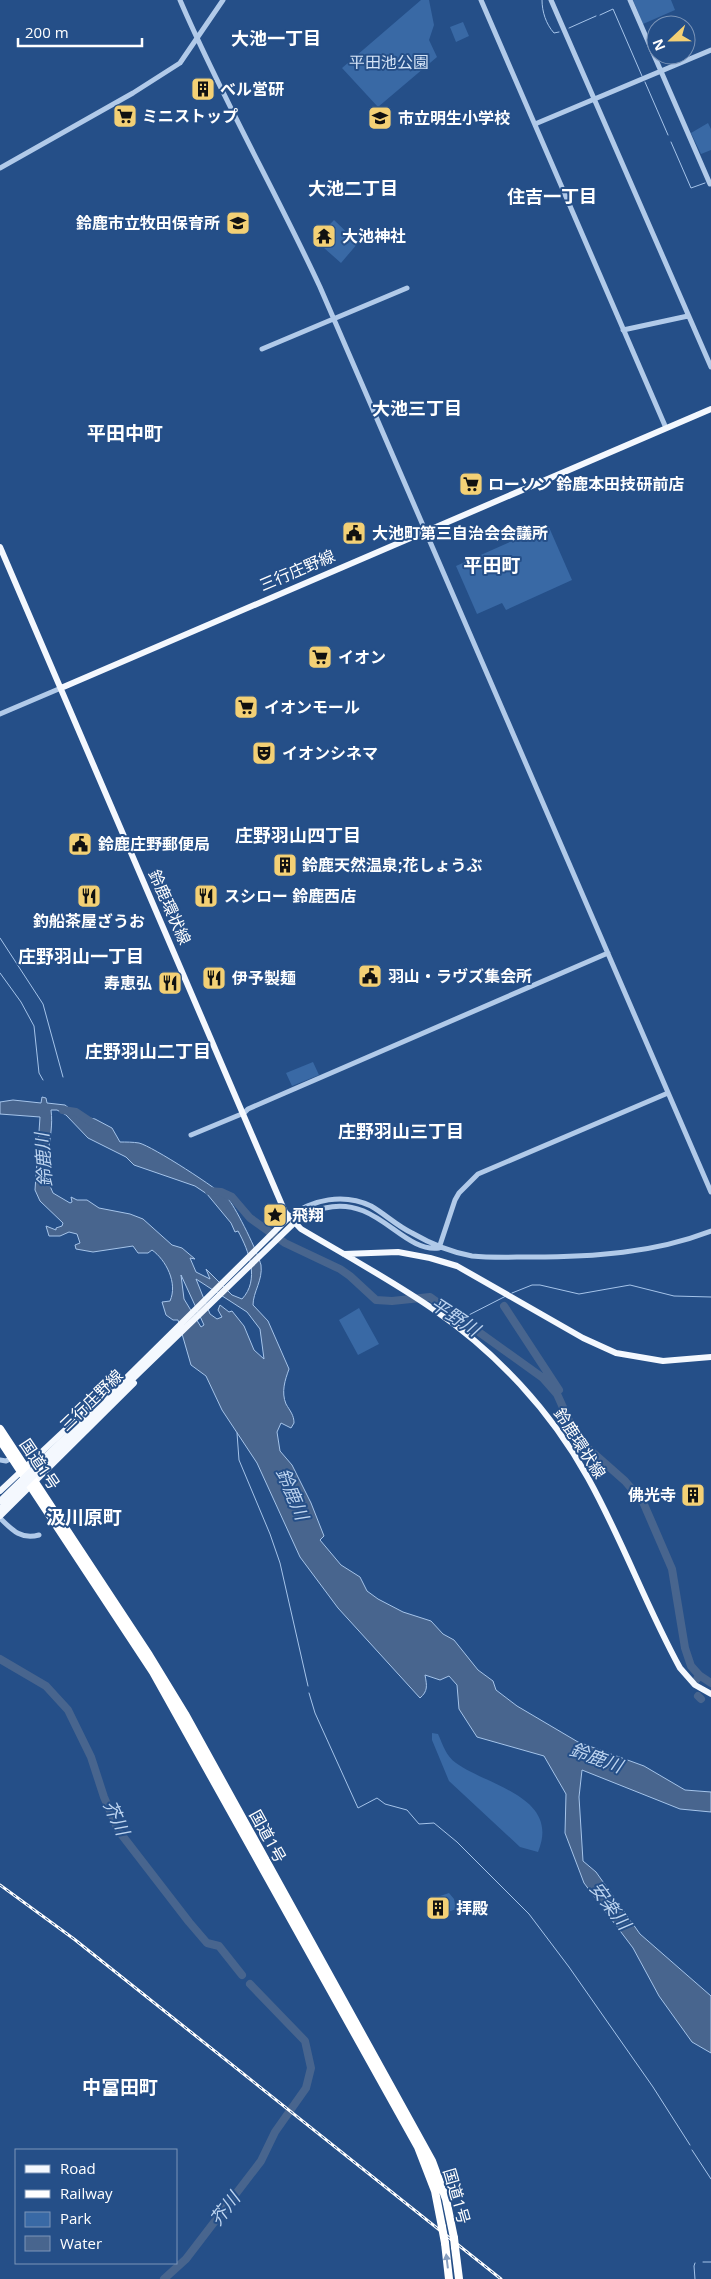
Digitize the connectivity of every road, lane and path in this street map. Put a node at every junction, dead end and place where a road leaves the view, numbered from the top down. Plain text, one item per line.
1 (180, 0) edge
2 (223, 0) edge
3 (481, 0) edge
4 (552, 0) edge
5 (630, 0) edge
6 (196, 39) junction
7 (711, 50) edge
8 (661, 71) junction
9 (594, 100) junction
10 (535, 124) junction
11 (0, 168) edge
12 (710, 184) edge
13 (407, 288) dead end
14 (688, 316) junction
15 (334, 320) junction
16 (623, 330) junction
17 (262, 349) dead end
18 (711, 367) edge
19 (711, 409) edge
20 (666, 428) junction
21 (426, 531) junction
22 (0, 547) edge
23 (60, 688) junction
24 (0, 714) edge
25 (608, 953) junction
26 (668, 1093) junction
27 (244, 1113) junction
28 (191, 1135) dead end
29 (711, 1192) edge
30 (289, 1217) junction
31 (294, 1223) junction
32 (285, 1226) junction
33 (711, 1231) edge
34 (439, 1248) junction
35 (343, 1254) junction
36 (367, 1254) junction
37 (358, 1262) junction
38 (153, 1351) junction
39 (711, 1356) edge
40 (146, 1367) junction
41 (113, 1394) junction
42 (0, 1429) edge
43 (0, 1440) edge
44 (12, 1458) junction
45 (0, 1460) edge
46 (28, 1476) junction
47 (0, 1491) edge
48 (0, 1501) edge
49 (0, 1509) edge
50 (0, 1517) edge
51 (39, 1536) dead end
52 (711, 1694) edge
53 (449, 2279) edge
54 (459, 2279) edge

1 - 6 street
2 - 6 street
3 - 10 street
4 - 9 street
5 - 8 street
6 - 11 street
6 - 15 street
7 - 8 street
8 - 9 street
8 - 12 street
9 - 10 street
9 - 14 street
10 - 16 street
13 - 15 street
14 - 16 street
14 - 18 street
15 - 17 street
15 - 21 street
16 - 20 street
19 - 20 main road, 三行庄野線
20 - 21 main road, 三行庄野線
21 - 23 main road, 三行庄野線
21 - 25 street
22 - 23 main road, 鈴鹿環状線
23 - 24 street
23 - 27 main road, 鈴鹿環状線
25 - 26 street
25 - 27 street
26 - 29 street
26 - 34 street
27 - 28 street
27 - 30 main road, 鈴鹿環状線
30 - 31 main road, 鈴鹿環状線
30 - 32 main road, 三行庄野線
30 - 34 street
31 - 32 main road, 三行庄野線
31 - 34 street
31 - 35 main road, 鈴鹿環状線
32 - 38 main road, 三行庄野線
32 - 40 main road, 三行庄野線
33 - 34 street
35 - 36 main road
35 - 37 main road, 鈴鹿環状線
36 - 37 main road
36 - 39 main road
37 - 52 main road, 鈴鹿環状線
38 - 41 main road, 三行庄野線
38 - 46 main road, 三行庄野線
40 - 41 main road, 三行庄野線
40 - 46 main road, 三行庄野線
41 - 46 main road, 三行庄野線, bridge
42 - 46 highway, 国道1号
43 - 44 highway, 国道1号
44 - 45 street
44 - 46 highway, 国道1号
46 - 47 main road
46 - 48 main road, bridge
46 - 49 main road, bridge
46 - 50 main road
53 -> 46 highway, 国道1号, bridge
46 - 54 highway, 国道1号, bridge
50 - 51 street

